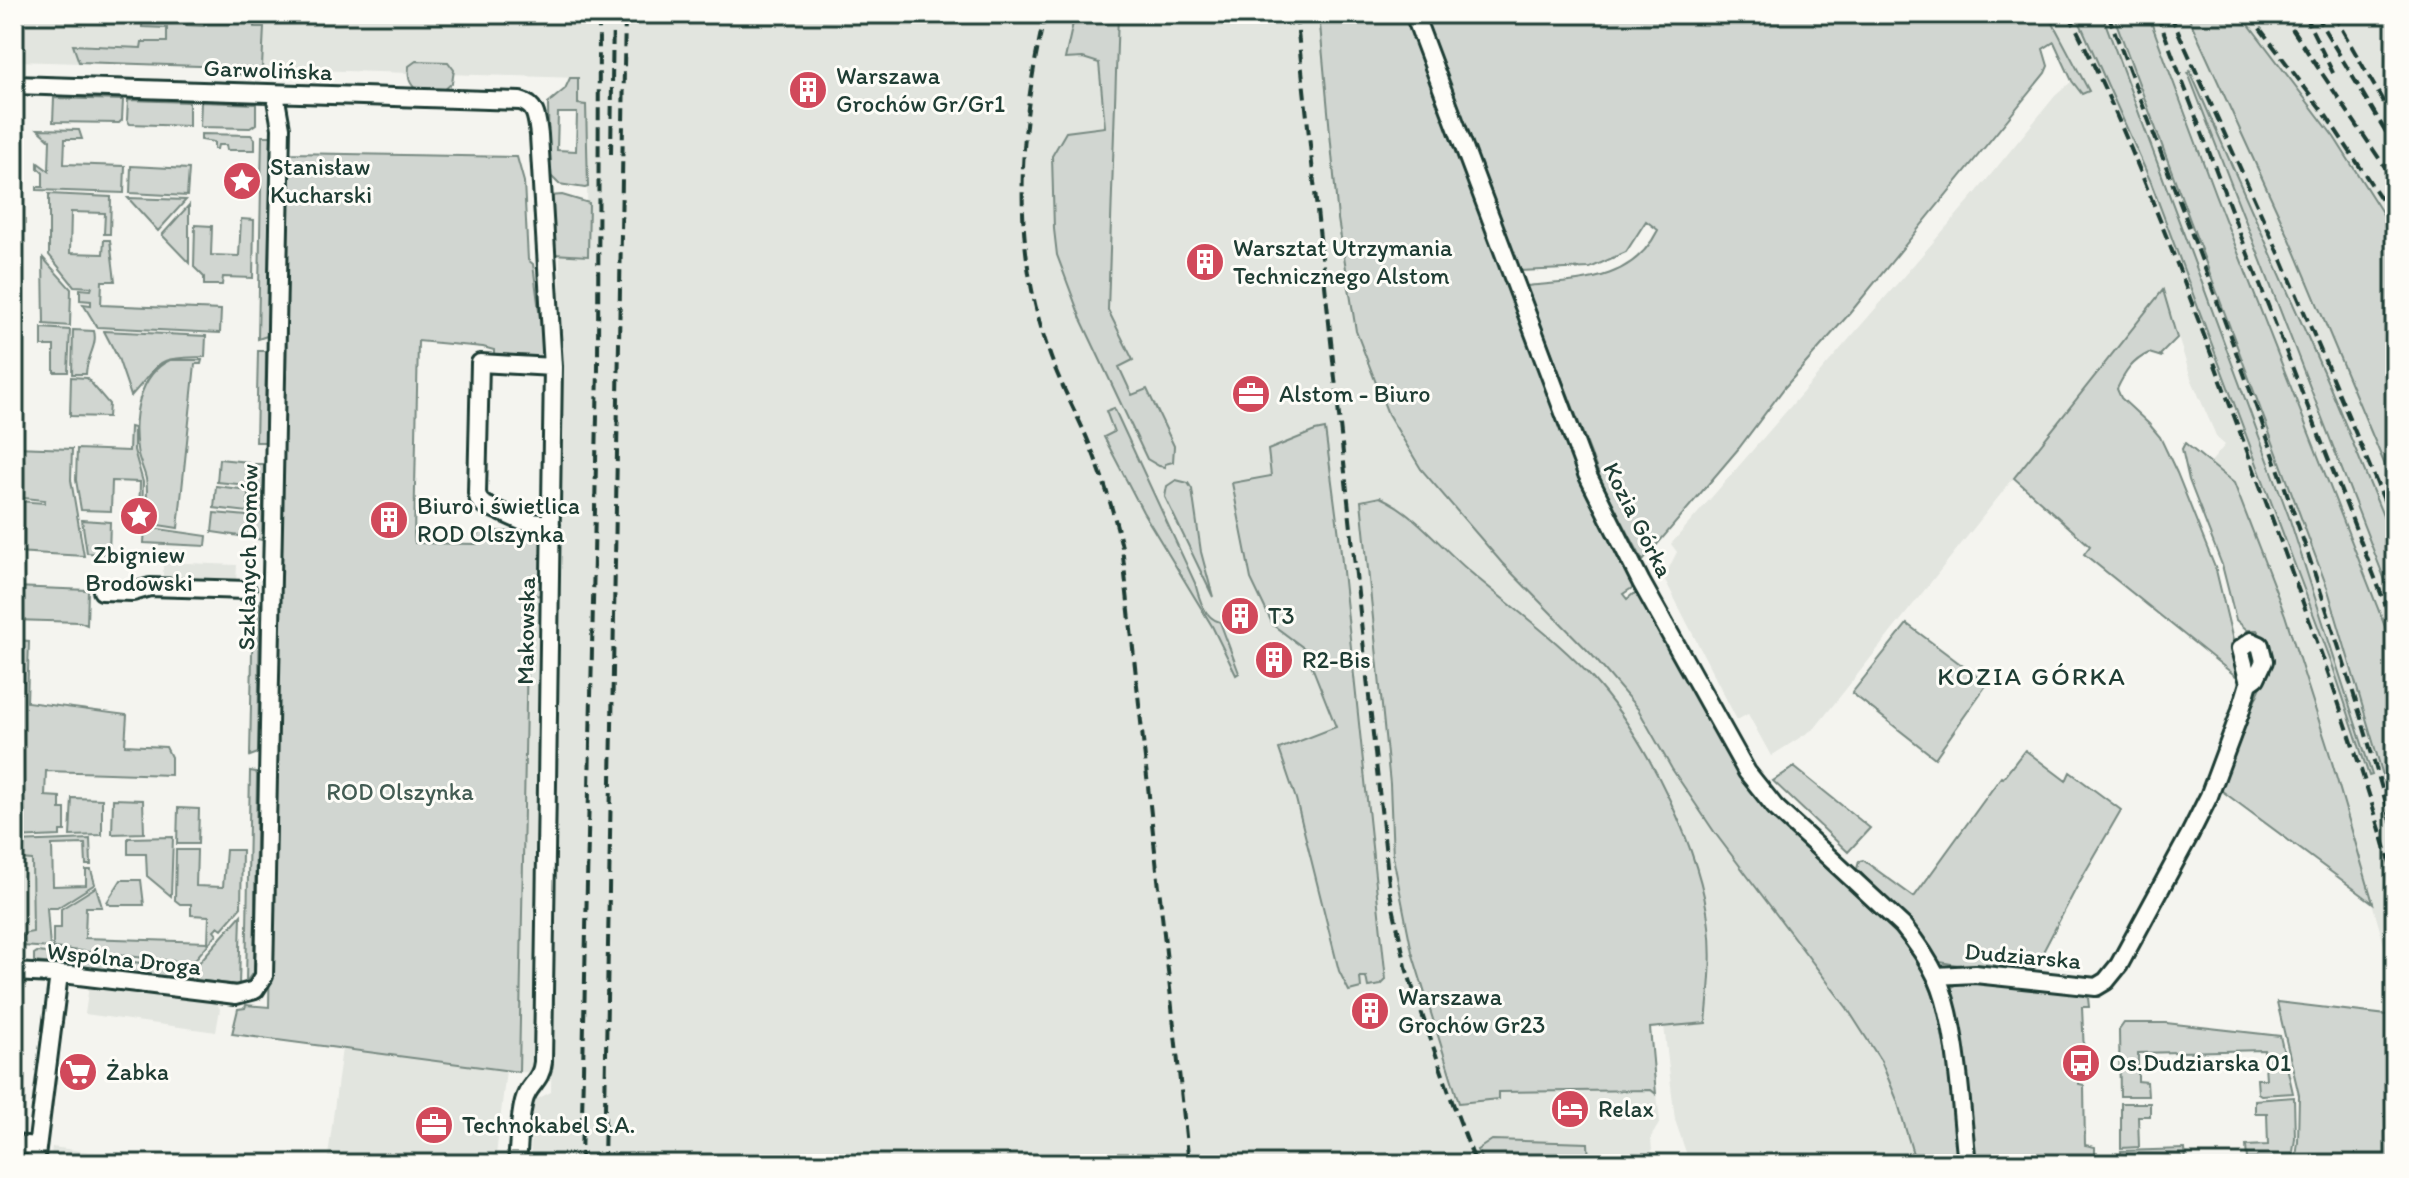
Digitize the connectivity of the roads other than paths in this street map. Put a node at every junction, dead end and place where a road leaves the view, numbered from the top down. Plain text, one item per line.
1 (1414, 14) edge
2 (14, 85) edge
3 (275, 94) junction
4 (520, 101) joint
5 (553, 367) junction
6 (551, 524) junction
7 (247, 590) dead end
8 (102, 591) dead end
9 (2249, 683) dead end
10 (14, 972) edge
11 (59, 974) junction
12 (1936, 976) junction
13 (228, 995) joint
14 (14, 1144) edge
15 (37, 1146) junction
16 (35, 1164) edge
17 (517, 1164) edge
18 (1967, 1164) edge

1 - 12 street, Kozia Górka
2 - 3 street, Garwolińska
3 - 4 street, Garwolińska
3 - 13 street, Szklanych Domów
4 - 5 street, Makowska
5 - 6 street, Makowska
5 - 6 street
6 - 17 street, Makowska
7 - 8 street
9 - 12 street, Dudziarska
10 - 11 street, Wspólna Droga
11 - 13 street, Wspólna Droga
11 - 15 street
12 - 18 street, Dudziarska
14 - 15 street
15 - 16 street

